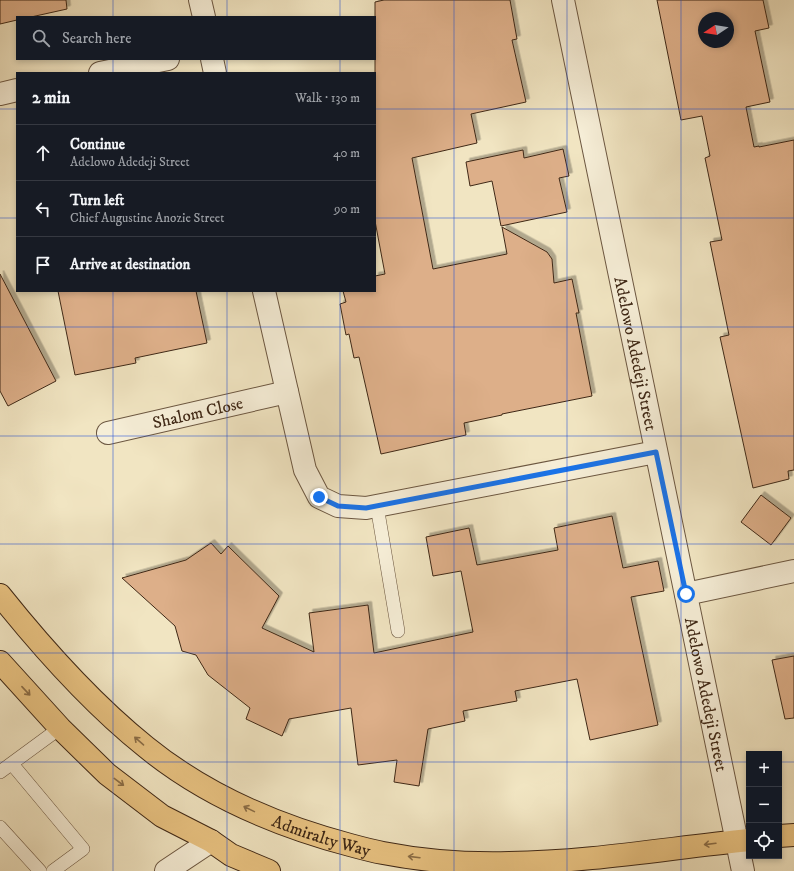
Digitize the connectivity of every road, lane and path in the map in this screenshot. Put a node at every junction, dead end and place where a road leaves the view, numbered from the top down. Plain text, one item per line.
1 (200, 0) edge
2 (563, 0) edge
3 (204, 16) edge
4 (163, 60) edge
5 (212, 60) edge
6 (105, 72) edge
7 (215, 72) edge
8 (16, 90) edge
9 (0, 94) edge
10 (264, 292) edge
11 (287, 392) junction
12 (108, 433) dead end
13 (656, 452) junction
14 (377, 506) junction
15 (794, 571) edge
16 (686, 594) junction
17 (0, 595) edge
18 (398, 631) dead end
19 (0, 662) edge
20 (60, 728) junction
21 (12, 764) junction
22 (0, 772) edge
23 (0, 827) edge
24 (794, 835) edge
25 (782, 836) edge
26 (743, 840) edge
27 (211, 842) junction
28 (40, 871) edge
29 (53, 871) edge
30 (166, 871) edge
31 (269, 871) edge
32 (743, 871) edge

1 - 3 street
2 - 13 street, Adelowo Adedeji Street
4 - 6 street
5 - 7 street
8 - 9 street
10 - 11 street
11 - 12 street, Shalom Close
11 - 14 street
13 - 14 street
13 - 16 street, Adelowo Adedeji Street
14 - 18 lane
15 - 16 street
16 - 26 street, Adelowo Adedeji Street
26 -> 17 main road, Admiralty Way
19 -> 20 main road
20 - 21 lane
20 -> 27 main road
21 - 22 lane
21 - 29 lane
23 - 28 lane
24 - 25 main road
26 - 32 street, Adelowo Adedeji Street
27 - 30 street
27 - 31 main road

